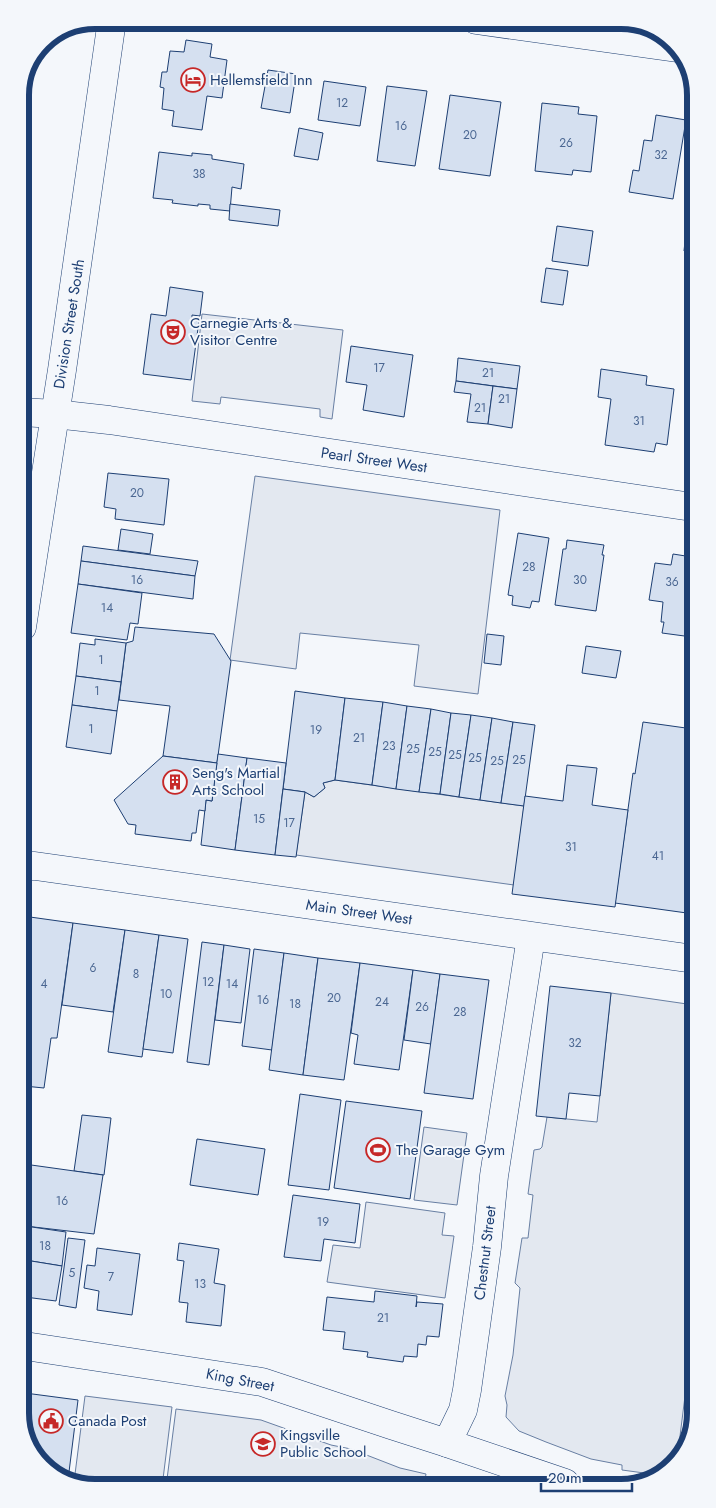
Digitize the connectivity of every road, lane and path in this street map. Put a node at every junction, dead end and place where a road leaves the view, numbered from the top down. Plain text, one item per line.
1 (111, 29) edge
2 (540, 29) edge
3 (666, 47) edge
4 (29, 412) edge
5 (55, 414) junction
6 (687, 506) edge
7 (29, 582) edge
8 (29, 866) edge
9 (531, 937) junction
10 (687, 958) edge
11 (29, 1347) edge
12 (447, 1443) junction
13 (553, 1479) edge

1 - 5 street, Division Street South
2 - 3 street
4 - 5 street, Pearl Street West
5 - 6 street, Pearl Street West
5 - 7 street, Division Street South
8 - 9 street, Main Street West
9 - 10 street, Main Street West
9 - 12 street, Chestnut Street
11 - 12 street, King Street
12 - 13 street

